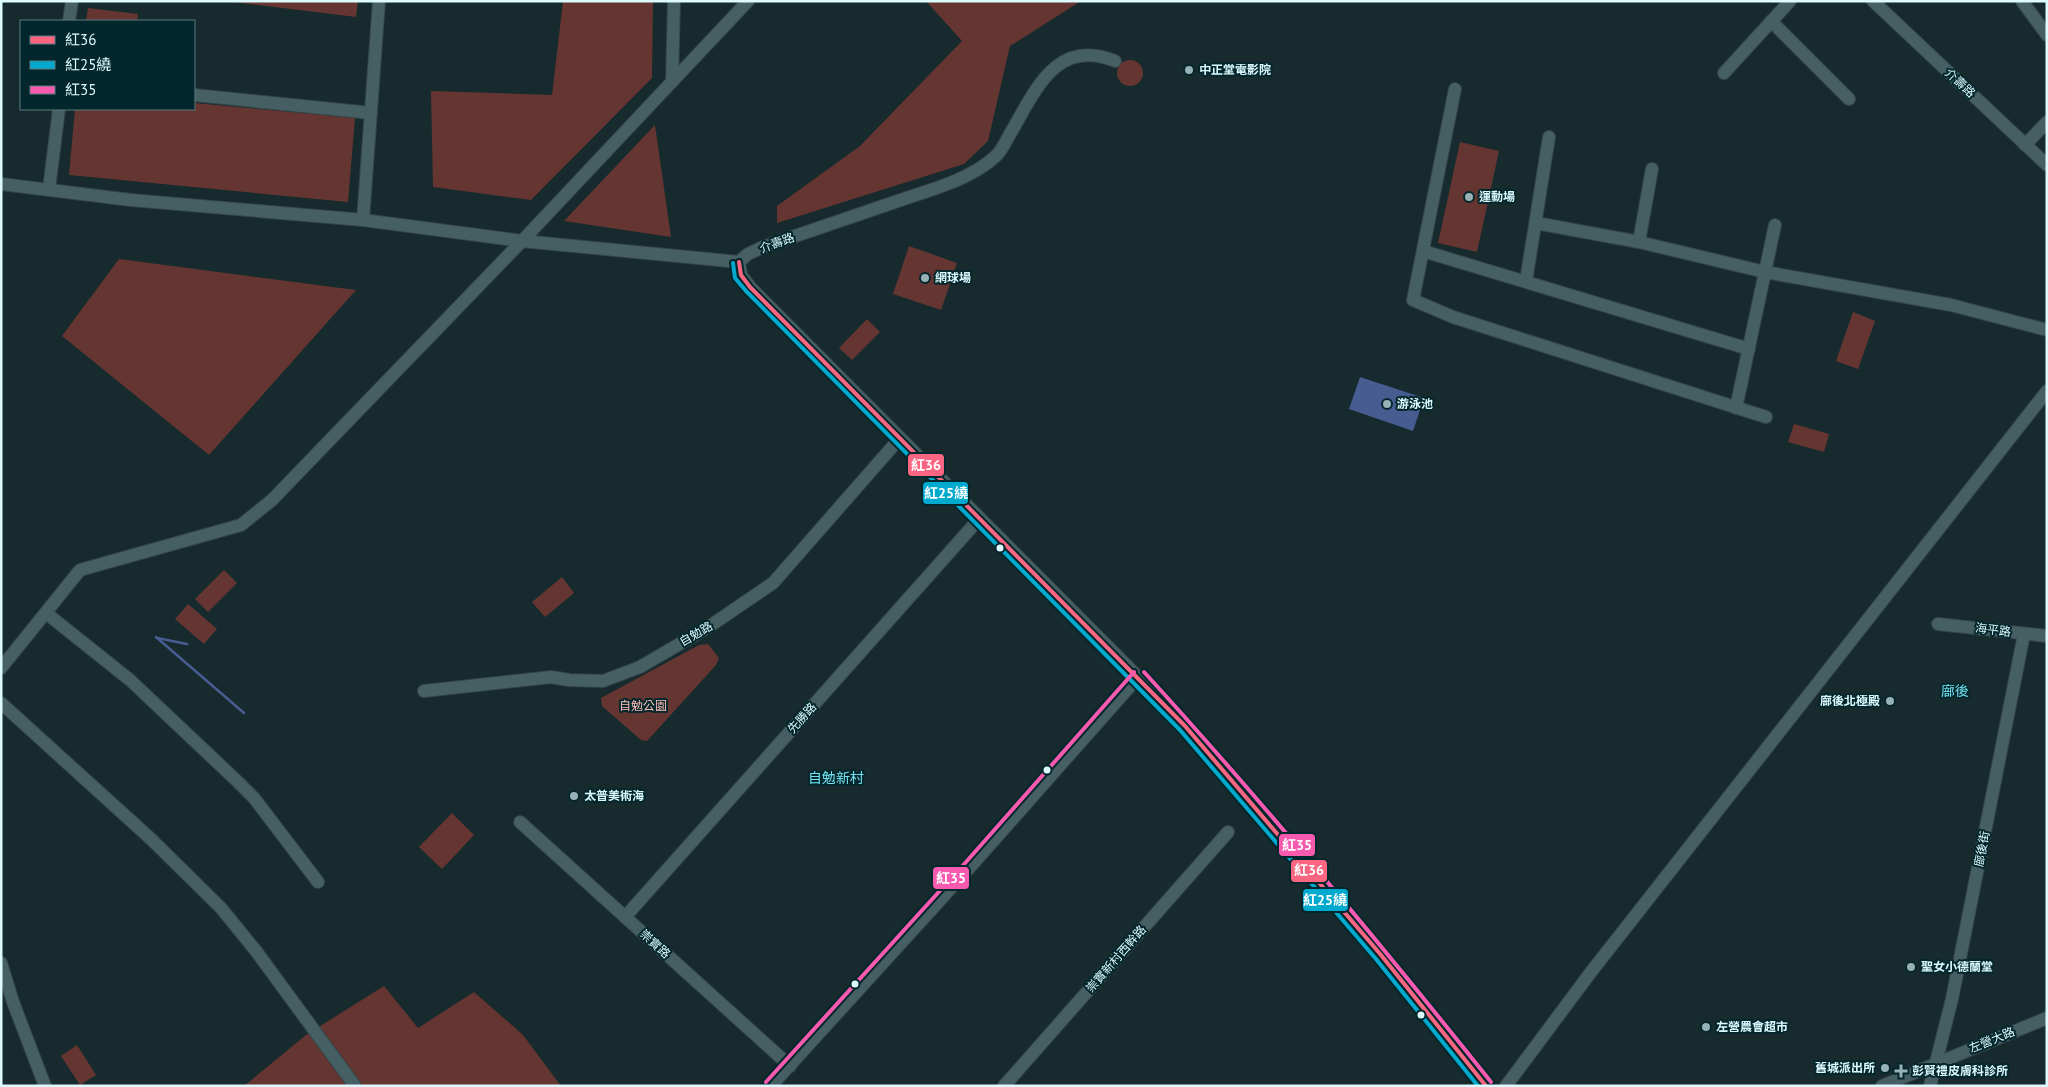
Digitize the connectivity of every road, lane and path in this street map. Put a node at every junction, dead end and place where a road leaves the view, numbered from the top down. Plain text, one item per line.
1 (72, 1) edge
2 (379, 1) edge
3 (674, 1) edge
4 (748, 1) edge
5 (1790, 1) edge
6 (1873, 1) edge
7 (2022, 1) edge
8 (69, 20) edge
9 (1771, 21) junction
10 (2047, 35) edge
11 (1114, 61) dead end
12 (1724, 73) dead end
13 (672, 82) junction
14 (1454, 89) dead end
15 (195, 95) edge
16 (1849, 99) dead end
17 (58, 110) edge
18 (371, 113) junction
19 (2047, 122) edge
20 (1549, 136) dead end
21 (2025, 145) junction
22 (2047, 165) edge
23 (1652, 169) dead end
24 (1, 184) edge
25 (49, 189) junction
26 (363, 220) junction
27 (1536, 223) junction
28 (1776, 225) dead end
29 (522, 240) junction
30 (1640, 242) junction
31 (1423, 250) junction
32 (739, 262) junction
33 (1765, 272) junction
34 (1526, 281) junction
35 (2047, 330) edge
36 (1749, 349) junction
37 (2047, 391) edge
38 (1736, 408) junction
39 (1766, 417) dead end
40 (900, 438) junction
41 (979, 519) junction
42 (46, 613) junction
43 (1938, 624) dead end
44 (2024, 634) junction
45 (2047, 636) edge
46 (1, 668) edge
47 (1139, 676) junction
48 (424, 691) dead end
49 (1, 703) edge
50 (520, 822) dead end
51 (1228, 832) dead end
52 (318, 882) dead end
53 (625, 917) junction
54 (1, 963) edge
55 (2047, 1018) edge
56 (1936, 1063) junction
57 (790, 1066) junction
58 (45, 1086) edge
59 (355, 1086) edge
60 (771, 1086) edge
61 (1004, 1086) edge
62 (1486, 1086) edge
63 (1506, 1086) edge
64 (1882, 1086) edge
65 (1930, 1086) edge

1 - 8 street
2 - 18 street
3 - 13 street
4 - 13 street
5 - 9 street
6 - 21 street, 介壽路
7 - 10 street
9 - 12 street
9 - 16 street
11 - 32 street, 介壽路
13 - 29 street
14 - 31 street
15 - 18 street
17 - 25 street
18 - 26 street
19 - 21 street
20 - 27 street
21 - 22 street, 介壽路
23 - 30 street
24 - 25 street
25 - 26 street
26 - 29 street
27 - 30 street
27 - 34 street
28 - 33 street
29 - 32 street
29 - 42 street
30 - 33 street
31 - 34 street
31 - 38 street
32 - 40 street
33 - 35 street
33 - 36 street
34 - 36 street
36 - 38 street
37 - 63 street
38 - 39 street
40 - 41 street
40 - 48 street, 自勉路
41 - 47 street
41 - 53 street, 先勝路
42 - 46 street
42 - 52 street
43 - 44 street, 海平路
44 - 45 street, 海平路
44 - 56 street, 廍後街
47 - 57 street
47 - 62 street
49 - 59 street
50 - 53 street, 崇實路
51 - 61 street, 崇實新村西幹路
53 - 57 street, 崇實路
54 - 58 street
55 - 56 street, 左營大路
56 - 64 street, 左營大路
56 - 65 street, 廍後街
57 - 60 street

